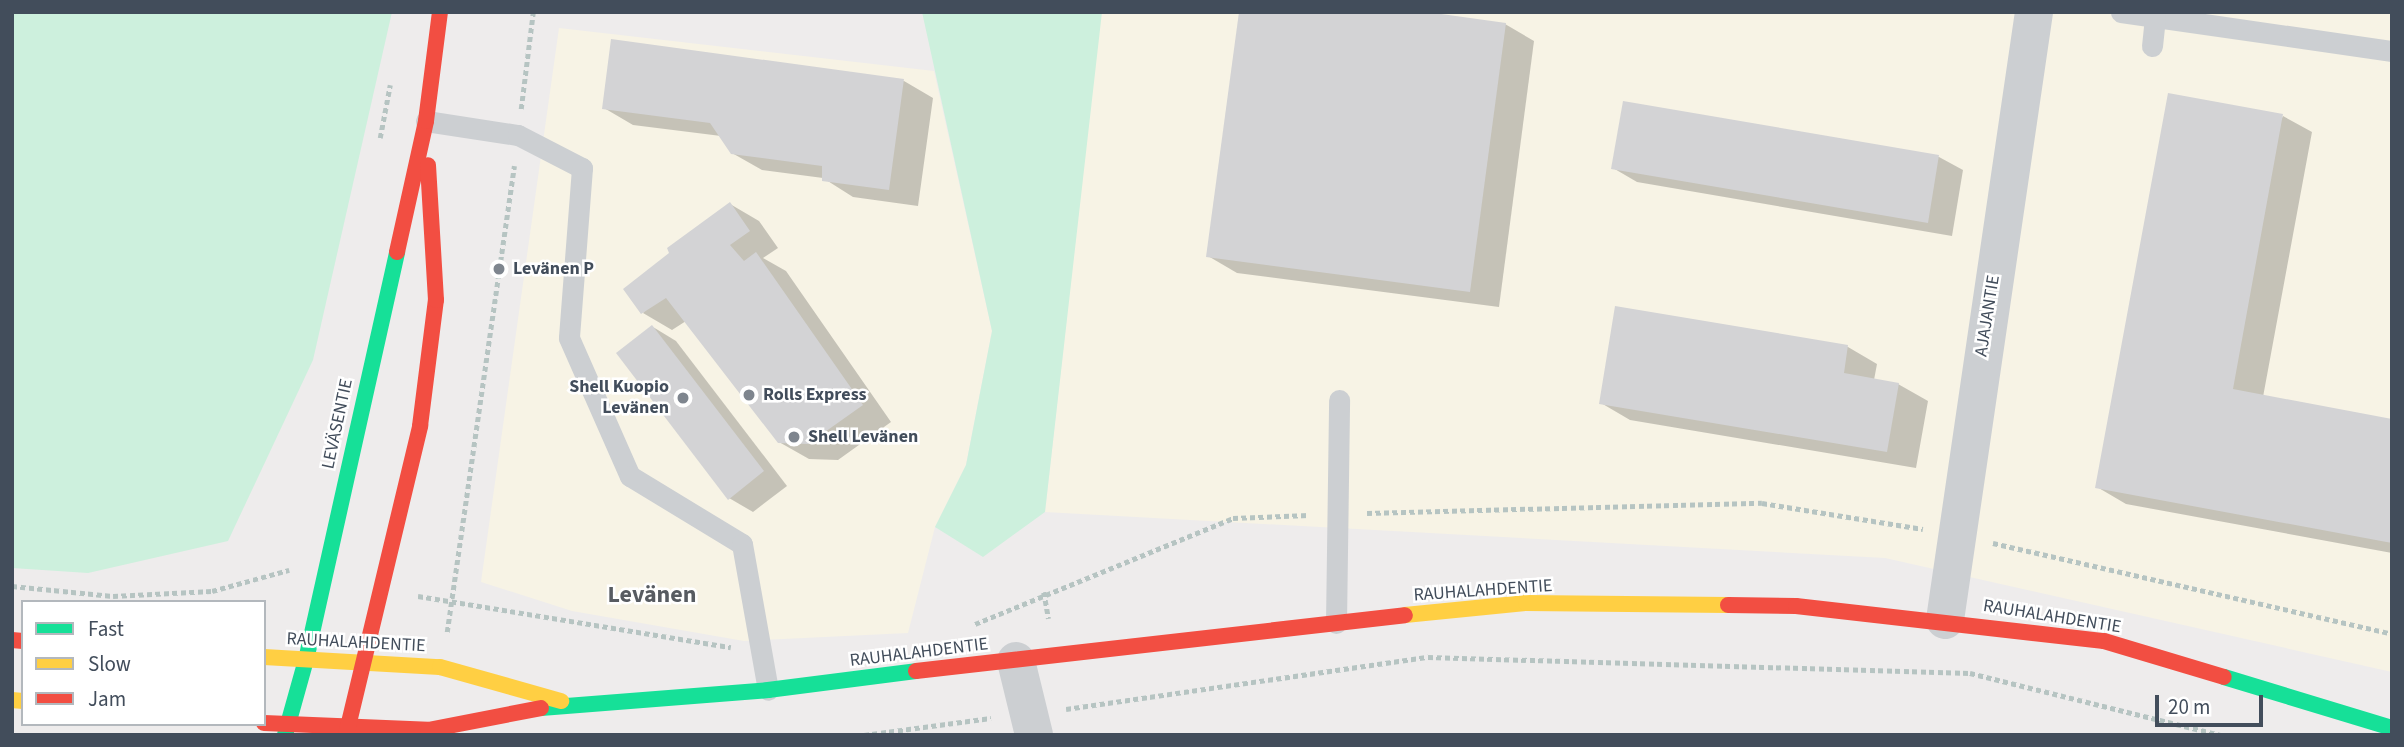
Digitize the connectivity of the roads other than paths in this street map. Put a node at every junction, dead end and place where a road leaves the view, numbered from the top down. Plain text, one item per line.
1 (440, 12) edge
2 (2034, 12) edge
3 (2121, 12) edge
4 (2155, 17) junction
5 (2152, 46) dead end
6 (2392, 51) edge
7 (426, 121) junction
8 (1339, 400) dead end
9 (1945, 620) junction
10 (1336, 623) junction
11 (266, 657) edge
12 (306, 660) junction
13 (1016, 661) junction
14 (364, 664) junction
15 (768, 691) junction
16 (566, 703) junction
17 (266, 724) edge
18 (2381, 728) edge
19 (286, 730) edge
20 (346, 732) edge
21 (1034, 735) edge

1 - 7 main road, LEVÄSENTIE
2 - 9 street, AJAJANTIE
3 - 4 lane
4 - 5 lane
4 - 6 lane
7 - 12 main road, LEVÄSENTIE
7 - 14 main road, LEVÄSENTIE
7 - 15 lane
8 - 10 lane
9 - 10 main road, RAUHALAHDENTIE
9 - 18 main road, RAUHALAHDENTIE
10 - 13 main road, RAUHALAHDENTIE
11 - 12 main road, RAUHALAHDENTIE
12 - 14 main road, RAUHALAHDENTIE
12 - 19 main road, LEVÄSENTIE
13 - 15 main road, RAUHALAHDENTIE
13 - 21 street
14 - 16 main road, RAUHALAHDENTIE
14 - 20 main road, LEVÄSENTIE
15 - 16 main road, RAUHALAHDENTIE
16 - 20 main road, RAUHALAHDENTIE
17 - 19 main road, RAUHALAHDENTIE
19 - 20 main road, RAUHALAHDENTIE

